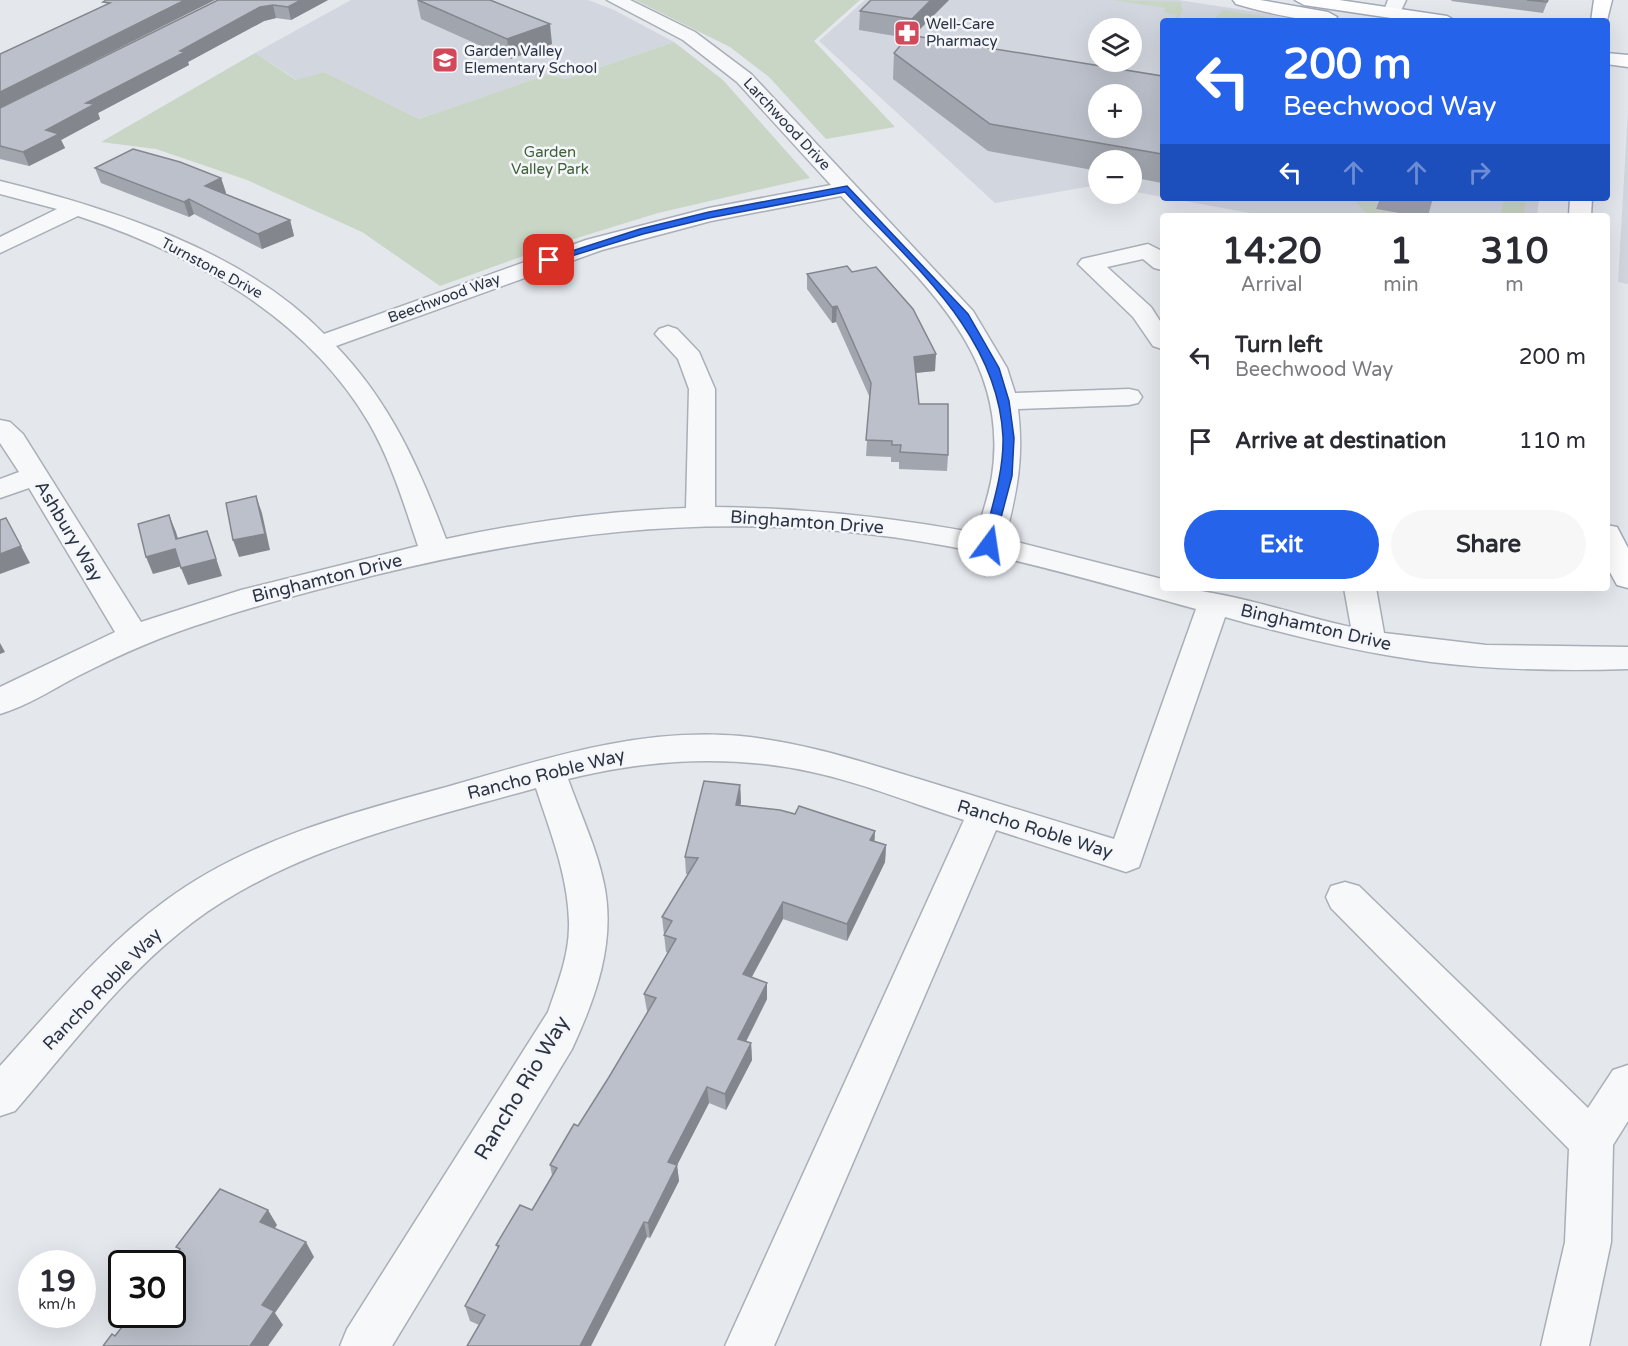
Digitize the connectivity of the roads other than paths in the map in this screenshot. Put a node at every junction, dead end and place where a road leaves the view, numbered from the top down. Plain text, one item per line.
1 (616, 0) edge
2 (1242, 0) edge
3 (1304, 0) edge
4 (1603, 0) edge
5 (1395, 7) edge
6 (1337, 18) edge
7 (1436, 18) edge
8 (1600, 18) edge
9 (1610, 47) edge
10 (1628, 49) edge
11 (1610, 58) edge
12 (1628, 60) edge
13 (0, 187) edge
14 (847, 189) junction
15 (76, 208) junction
16 (0, 246) edge
17 (1160, 261) edge
18 (1152, 310) edge
19 (668, 334) dead end
20 (1160, 334) edge
21 (322, 344) junction
22 (1129, 397) dead end
23 (1004, 401) junction
24 (0, 428) edge
25 (36, 476) junction
26 (0, 489) edge
27 (700, 516) junction
28 (1610, 542) edge
29 (989, 545) junction
30 (435, 551) junction
31 (1628, 578) edge
32 (1160, 588) edge
33 (1171, 591) edge
34 (1361, 591) edge
35 (1214, 602) junction
36 (134, 637) junction
37 (1369, 641) junction
38 (1628, 658) edge
39 (0, 702) edge
40 (548, 771) junction
41 (985, 813) junction
42 (1345, 897) dead end
43 (1628, 1084) edge
44 (0, 1097) edge
45 (1591, 1141) junction
46 (364, 1346) edge
47 (749, 1346) edge
48 (1565, 1346) edge

1 - 14 street, Larchwood Drive
2 - 6 main road
3 - 5 main road
4 - 8 main road
5 - 7 main road
9 - 10 main road
11 - 12 main road
13 - 15 street, Turnstone Drive
14 - 21 street, Beechwood Way
14 - 23 street, Larchwood Drive
15 - 16 street
15 - 21 street, Turnstone Drive
17 - 18 street
18 - 20 street
19 - 27 street
21 - 30 street, Turnstone Drive
22 - 23 street
23 - 29 street, Larchwood Drive
24 - 25 street, Ashbury Way
25 - 26 street
25 - 36 street, Ashbury Way
27 - 29 street, Binghamton Drive
27 - 30 street, Binghamton Drive
28 - 31 main road
29 - 32 street, Binghamton Drive
30 - 36 street, Binghamton Drive
33 - 35 street, Binghamton Drive
34 - 37 street
35 - 37 street, Binghamton Drive
35 - 41 street, Rancho Roble Way
36 - 39 street, Binghamton Drive
37 - 38 street, Binghamton Drive
40 - 41 street, Rancho Roble Way
40 - 44 street, Rancho Roble Way
40 - 46 street, Rancho Rio Way
41 - 47 street
42 - 45 street
43 - 45 street
45 - 48 street

